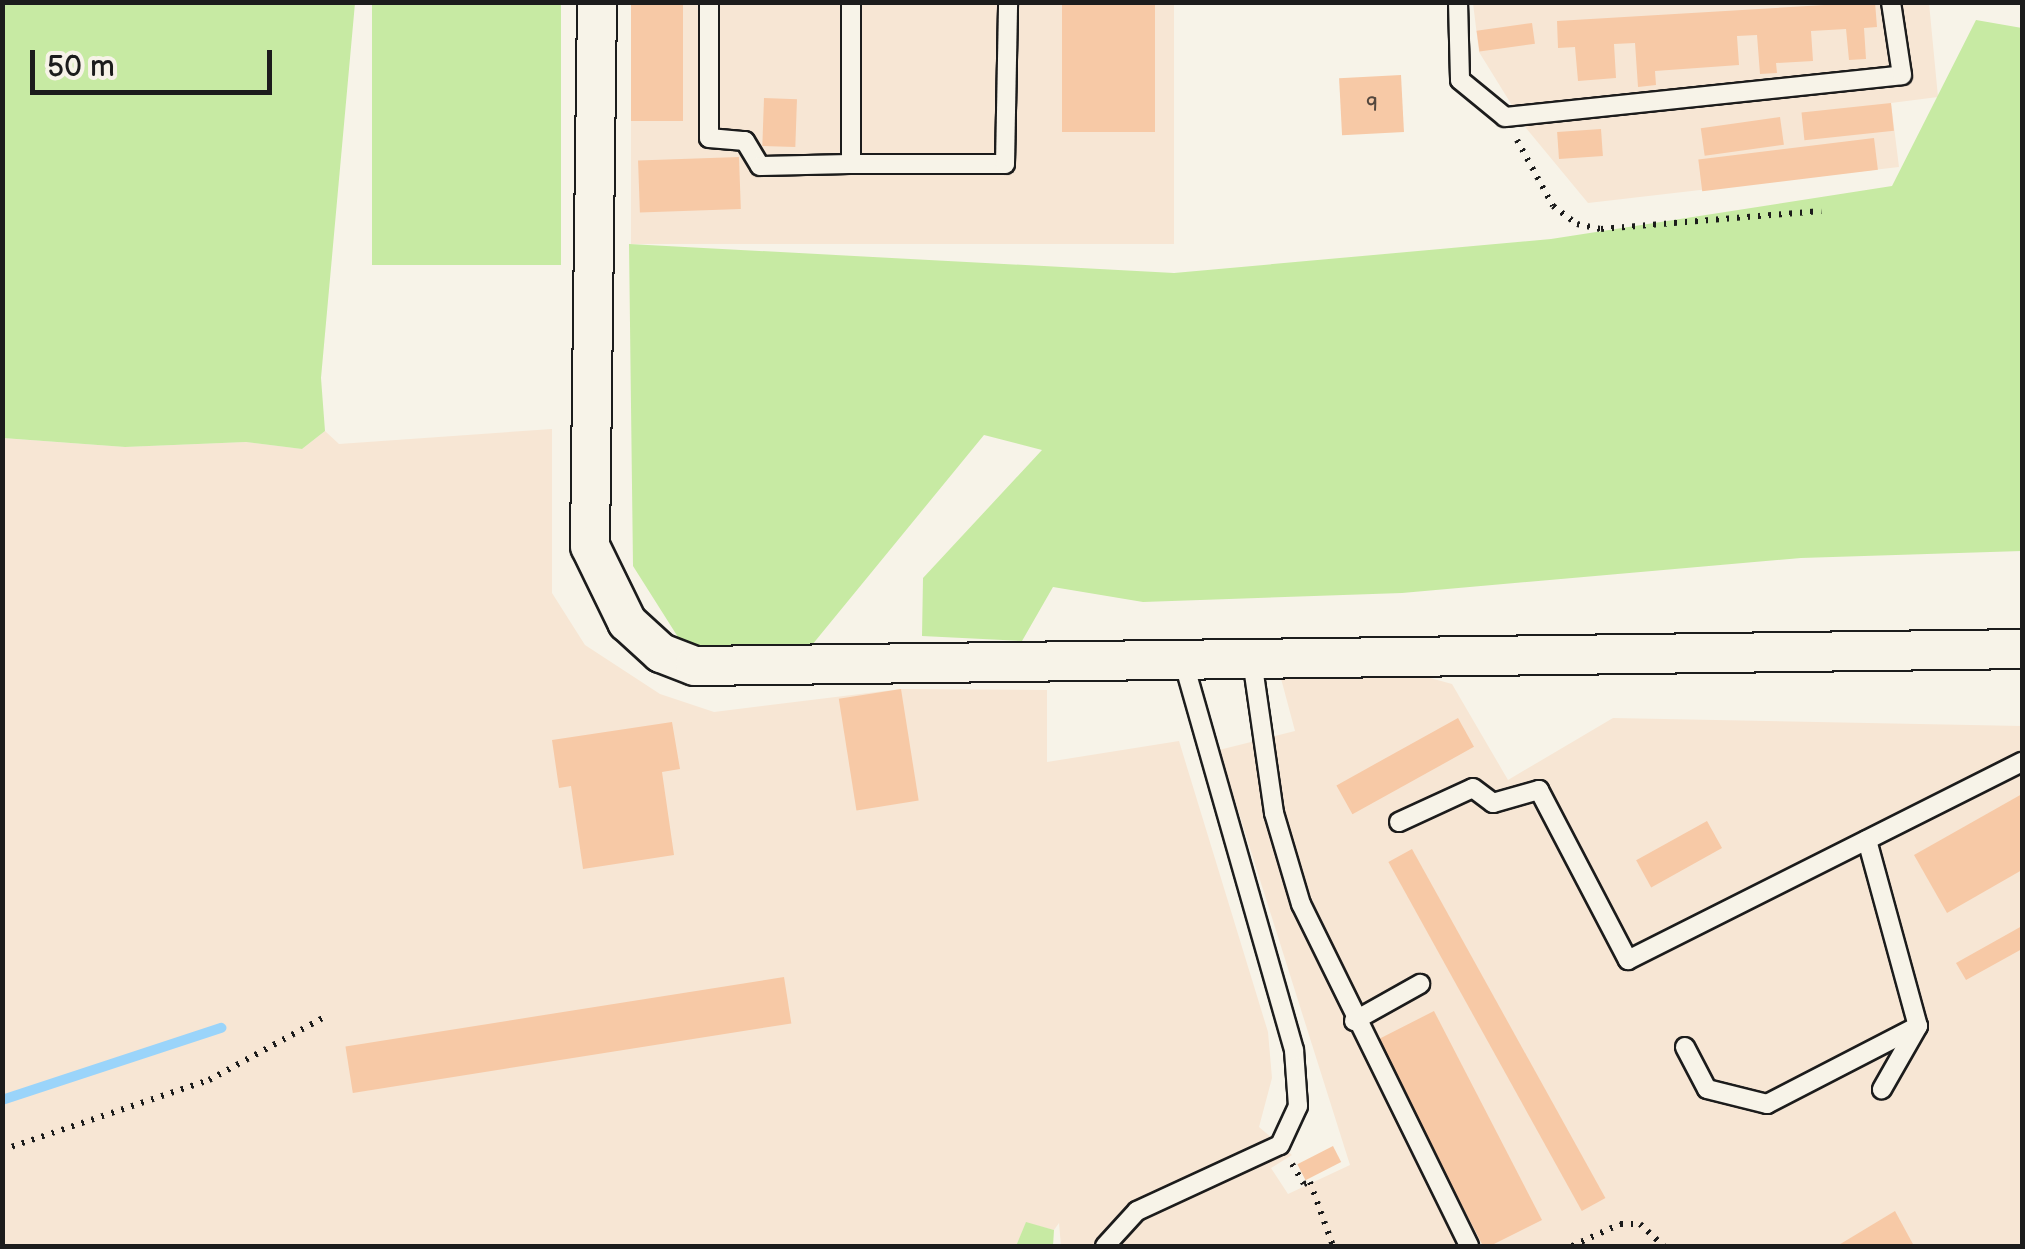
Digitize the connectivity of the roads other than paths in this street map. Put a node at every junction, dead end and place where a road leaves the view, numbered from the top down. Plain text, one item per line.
1 (598, 2) edge
2 (709, 2) edge
3 (851, 2) edge
4 (1008, 2) edge
5 (1458, 2) edge
6 (1891, 2) edge
7 (851, 164) junction
8 (2022, 651) edge
9 (1252, 660) junction
10 (1183, 661) junction
11 (2022, 762) edge
12 (1398, 822) dead end
13 (1867, 840) junction
14 (1420, 984) dead end
15 (1354, 1021) junction
16 (1918, 1026) junction
17 (1685, 1047) dead end
18 (1882, 1089) dead end
19 (1104, 1246) edge
20 (1469, 1246) edge

1 - 10 street
2 - 7 lane
3 - 7 lane
4 - 7 lane
5 - 6 lane
8 - 9 street
9 - 10 street
9 - 15 lane
10 - 19 lane
11 - 13 lane
12 - 13 lane
13 - 16 lane
14 - 15 lane
15 - 20 lane
16 - 17 lane
16 - 18 lane

